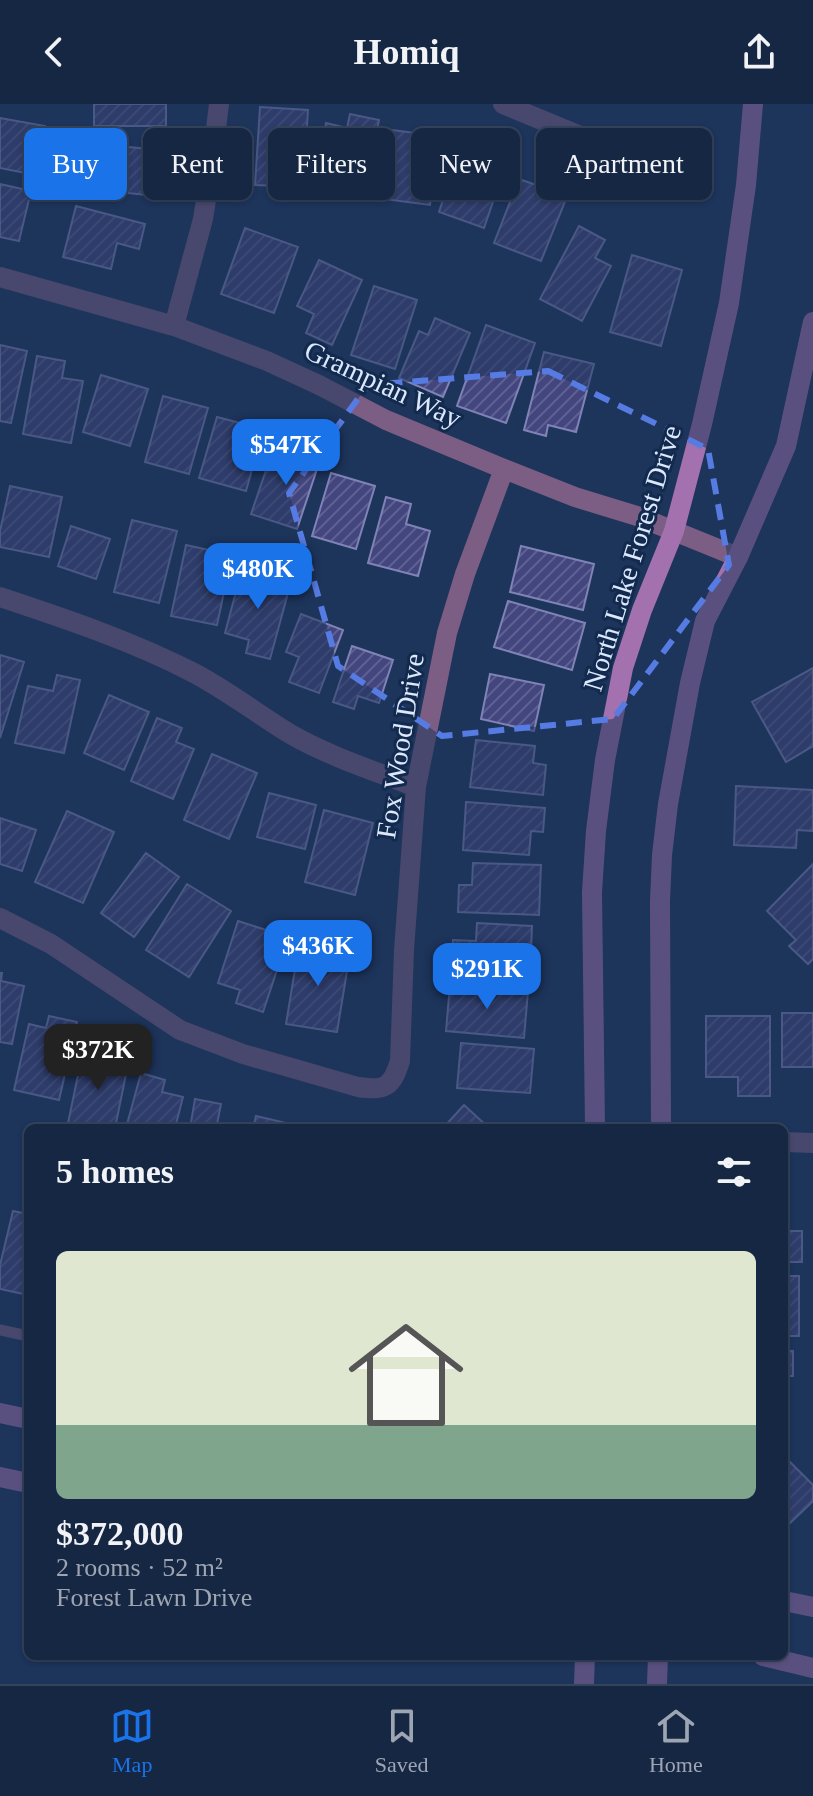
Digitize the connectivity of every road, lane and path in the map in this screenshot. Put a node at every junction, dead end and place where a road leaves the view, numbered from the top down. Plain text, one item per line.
1 (219, 104) edge
2 (503, 104) edge
3 (753, 104) edge
4 (561, 128) edge
5 (0, 277) edge
6 (813, 322) edge
7 (174, 326) junction
8 (504, 469) junction
9 (674, 531) junction
10 (738, 557) junction
11 (0, 597) edge
12 (416, 787) junction
13 (0, 918) edge
14 (595, 1124) edge
15 (661, 1124) edge
16 (788, 1142) edge
17 (813, 1143) edge
18 (0, 1330) edge
19 (24, 1335) edge
20 (0, 1413) edge
21 (24, 1418) edge
22 (0, 1477) edge
23 (24, 1482) edge
24 (788, 1602) edge
25 (813, 1607) edge
26 (585, 1660) edge
27 (658, 1660) edge
28 (780, 1660) edge
29 (813, 1668) edge
30 (584, 1684) edge
31 (657, 1684) edge

1 - 7 street
2 - 4 street
3 - 9 main road, North Lake Forest Drive
5 - 7 street, Grampian Way
6 - 10 main road
7 - 8 street, Grampian Way
8 - 9 street, Grampian Way
8 - 12 street, Fox Wood Drive
9 - 10 street, Grampian Way
9 - 14 main road, North Lake Forest Drive
10 - 15 main road
11 - 12 street
12 - 13 street, Fox Wood Drive
16 - 17 street
18 - 19 lane
20 - 21 main road
22 - 23 main road
24 - 25 main road
26 - 30 main road
27 - 31 main road
28 - 29 main road

